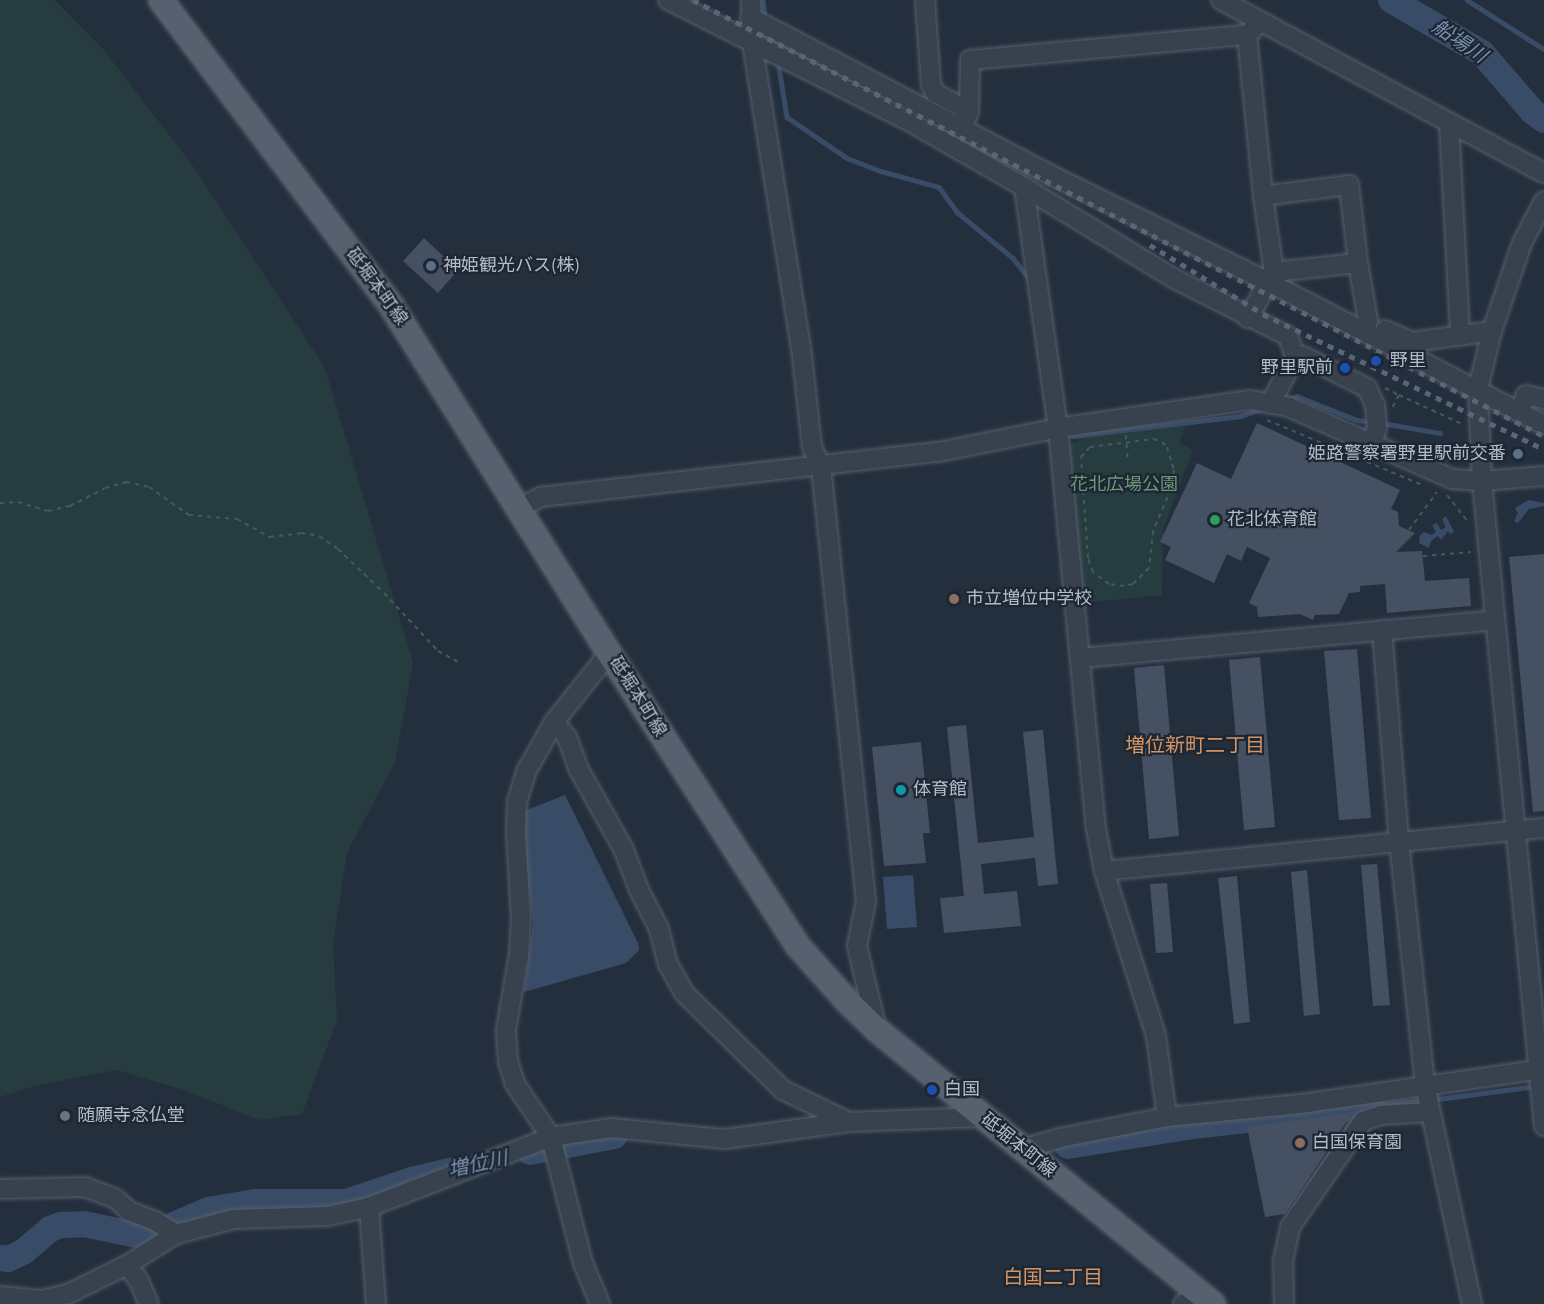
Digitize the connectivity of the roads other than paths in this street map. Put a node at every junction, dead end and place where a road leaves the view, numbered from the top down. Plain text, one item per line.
1 (161, 0) edge
2 (668, 0) edge
3 (925, 0) edge
4 (1229, 2) edge
5 (751, 8) edge
6 (1260, 22) junction
7 (1247, 35) junction
8 (752, 42) junction
9 (966, 119) junction
10 (1449, 123) junction
11 (1544, 173) edge
12 (1024, 187) junction
13 (1263, 196) junction
14 (1544, 201) edge
15 (1358, 263) junction
16 (1272, 278) junction
17 (1248, 318) junction
18 (1366, 327) junction
19 (1492, 332) junction
20 (1460, 336) junction
21 (1296, 358) junction
22 (1478, 389) junction
23 (1544, 399) edge
24 (1265, 411) junction
25 (1520, 412) junction
26 (1544, 425) edge
27 (1058, 428) junction
28 (1371, 445) junction
29 (820, 466) junction
30 (1544, 476) edge
31 (1482, 481) junction
32 (519, 508) junction
33 (1495, 620) junction
34 (1382, 630) junction
35 (609, 653) junction
36 (1082, 658) junction
37 (554, 722) junction
38 (1544, 828) edge
39 (1516, 831) junction
40 (1399, 841) junction
41 (1104, 871) junction
42 (878, 1030) junction
43 (1541, 1069) edge
44 (1425, 1085) junction
45 (1429, 1112) junction
46 (982, 1116) junction
47 (1167, 1117) junction
48 (849, 1122) junction
49 (1544, 1126) edge
50 (552, 1137) junction
51 (1022, 1149) junction
52 (0, 1189) edge
53 (369, 1207) junction
54 (176, 1234) junction
55 (127, 1265) junction
56 (0, 1296) edge
57 (1199, 1301) edge
58 (149, 1304) edge
59 (376, 1304) edge
60 (600, 1304) edge
61 (1284, 1304) edge
62 (1472, 1304) edge

1 - 32 main road, 砥堀本町線
2 - 8 street
3 - 9 street
4 - 6 street
5 - 8 street
5 - 9 street
6 - 7 street
6 - 10 street
7 - 9 street
7 - 13 street
8 - 12 street
8 - 29 street
9 - 16 street
10 - 11 street
10 - 20 street
12 - 17 street
12 - 27 street
13 - 15 street
13 - 16 street
14 - 19 street
15 - 16 street
15 - 18 street
16 - 17 street
16 - 18 street
17 - 21 street
18 - 20 street
18 - 22 street
19 - 20 street
19 - 22 street
21 - 24 street
21 - 28 street
22 - 25 street
22 - 31 street
23 - 25 street
24 - 27 street
24 - 28 street
25 - 26 street
27 - 29 street
27 - 36 street
28 - 31 street
29 - 32 street
29 - 42 street
30 - 31 street
31 - 33 street
32 - 35 main road, 砥堀本町線
33 - 34 street
33 - 39 street
34 - 36 street
34 - 40 street
35 - 37 street
35 - 42 main road, 砥堀本町線
36 - 41 street
37 - 48 street
37 - 50 street
38 - 39 street
39 - 40 street
39 - 43 street
40 - 41 street
40 - 44 street
41 - 47 street
42 - 46 main road, 砥堀本町線
43 - 44 street
43 - 49 street
44 - 45 street
44 - 47 street
45 - 61 street
45 - 62 street
46 - 48 street
46 - 51 main road, 砥堀本町線
47 - 51 street
48 - 50 street
50 - 53 street
50 - 60 street
51 - 57 main road, 砥堀本町線
52 - 54 street
53 - 54 street
53 - 59 street
54 - 55 street
55 - 56 street
55 - 58 street

